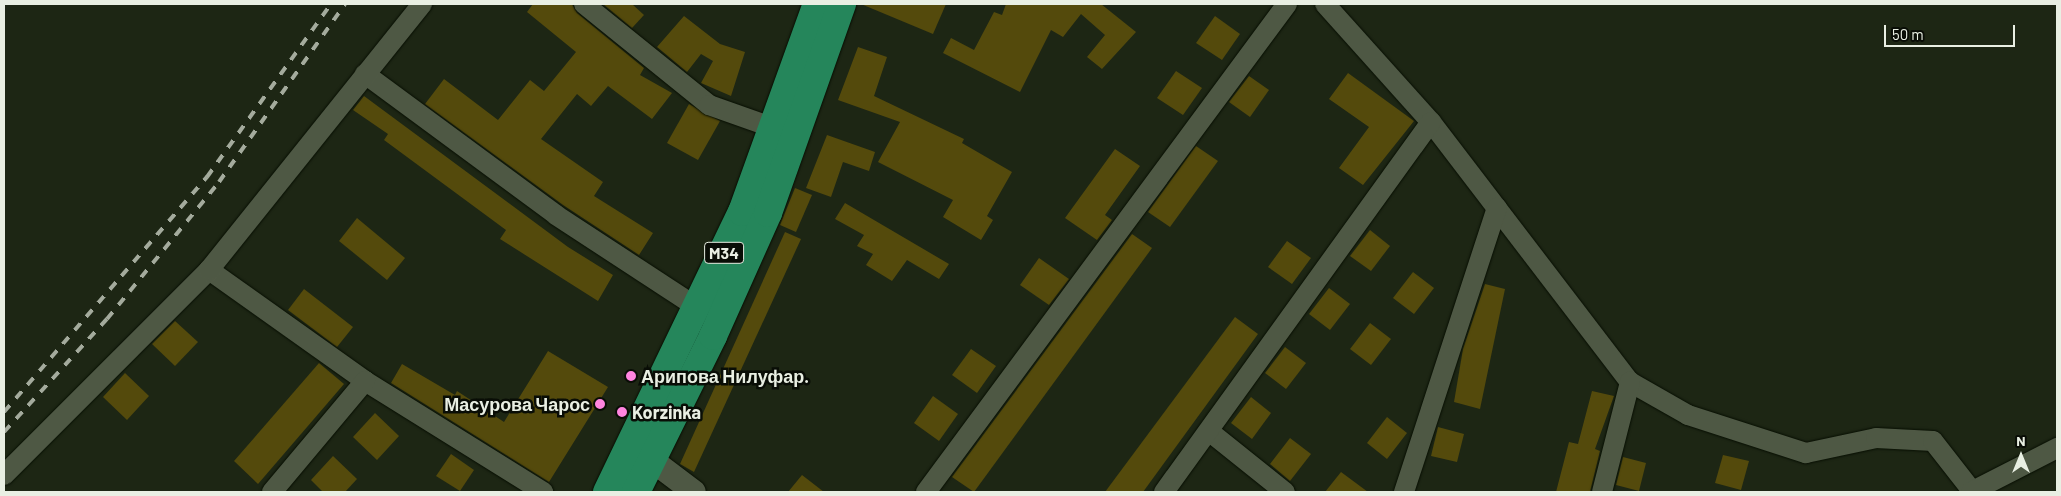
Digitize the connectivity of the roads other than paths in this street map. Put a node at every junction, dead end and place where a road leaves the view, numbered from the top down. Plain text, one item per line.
1 (422, 4) edge
2 (584, 4) edge
3 (817, 4) edge
4 (842, 4) edge
5 (1287, 4) edge
6 (1325, 4) edge
7 (365, 74) junction
8 (1431, 122) junction
9 (774, 128) junction
10 (1497, 208) junction
11 (209, 270) junction
12 (698, 308) junction
13 (365, 381) junction
14 (1630, 382) junction
15 (1210, 432) junction
16 (2057, 448) edge
17 (653, 460) junction
18 (4, 475) edge
19 (1971, 491) edge
20 (272, 492) edge
21 (543, 492) edge
22 (607, 492) edge
23 (636, 492) edge
24 (694, 492) edge
25 (926, 492) edge
26 (1164, 492) edge
27 (1285, 492) edge
28 (1404, 492) edge
29 (1602, 492) edge

1 - 7 street
2 - 9 street
3 - 9 main road, M34
4 - 17 main road, M34
5 - 25 street
6 - 8 street
7 - 11 street
7 - 12 street
8 - 10 street
8 - 15 street
9 - 12 main road, M34
10 - 14 street
10 - 28 street
11 - 13 street
11 - 18 street
12 - 22 main road, M34
13 - 20 street
13 - 21 street
14 - 19 street
14 - 29 street
15 - 26 street
15 - 27 street
16 - 19 street
17 - 23 main road, M34
17 - 24 street

